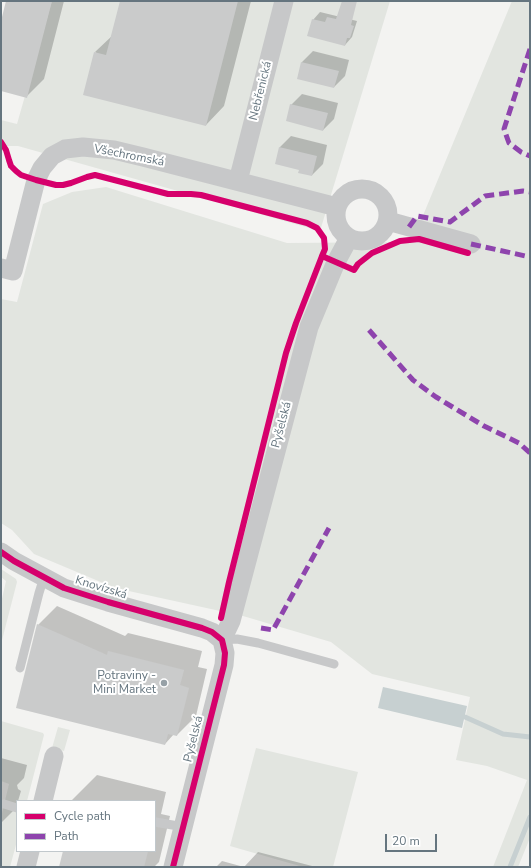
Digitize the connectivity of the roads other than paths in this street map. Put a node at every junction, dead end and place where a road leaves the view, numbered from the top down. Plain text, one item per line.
1 (284, 1) edge
2 (238, 181) junction
3 (337, 206) junction
4 (388, 221) junction
5 (349, 238) junction
6 (472, 244) dead end
7 (1, 268) edge
8 (1, 552) edge
9 (44, 577) junction
10 (222, 640) junction
11 (334, 664) dead end
12 (20, 668) dead end
13 (54, 756) dead end
14 (43, 800) edge
15 (4, 804) dead end
16 (16, 808) edge
17 (156, 822) edge
18 (184, 827) junction
19 (30, 852) edge
20 (26, 867) edge
21 (173, 867) edge

1 - 2 street, Nebřenická
2 - 3 street, Všechromská
2 - 7 street, Všechromská
3 - 4 street
3 - 5 street
4 - 5 street
4 - 6 street
5 - 10 street, Pyšelská
8 - 9 street, Knovízská
9 - 10 street, Knovízská
9 - 12 lane
10 - 11 lane
10 - 18 street, Pyšelská
13 - 14 street
15 - 16 lane
17 - 18 lane
18 - 21 street, Pyšelská
19 - 20 street

